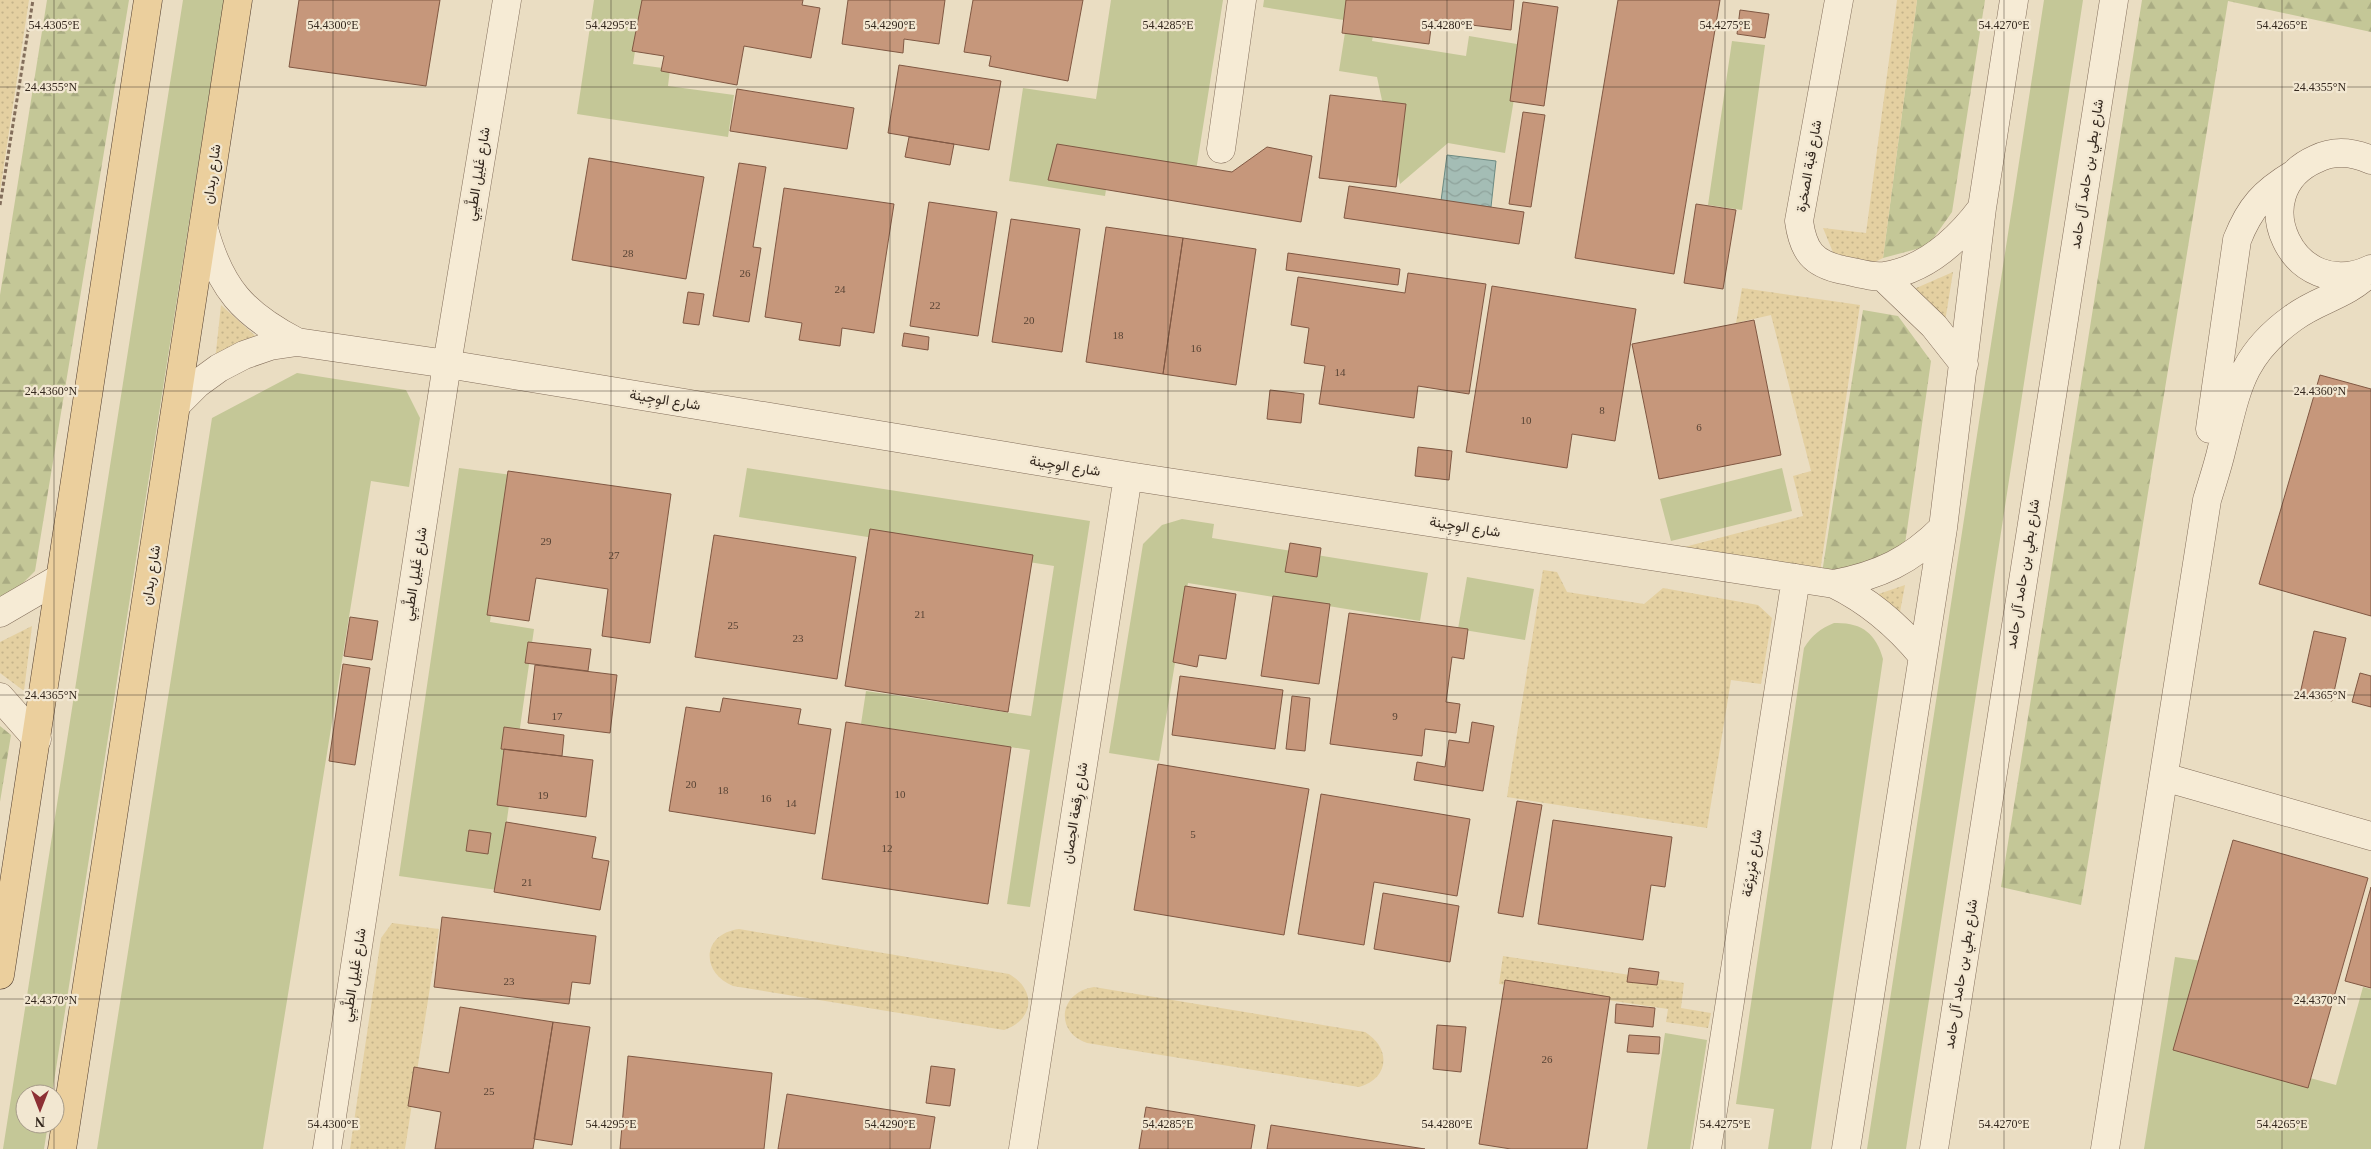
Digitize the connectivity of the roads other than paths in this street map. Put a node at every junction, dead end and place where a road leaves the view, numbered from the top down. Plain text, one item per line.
1 (148, 0) edge
2 (238, 0) edge
3 (506, 0) edge
4 (1242, 0) edge
5 (1839, 0) edge
6 (2014, 0) edge
7 (2114, 0) edge
8 (1221, 150) dead end
9 (2367, 157) edge
10 (2294, 174) junction
11 (1982, 208) junction
12 (204, 229) junction
13 (2371, 270) edge
14 (1883, 277) junction
15 (297, 342) junction
16 (447, 364) junction
17 (1964, 364) junction
18 (177, 404) junction
19 (1128, 476) junction
20 (2207, 500) junction
21 (1943, 528) junction
22 (60, 578) junction
23 (1796, 578) junction
24 (1834, 584) junction
25 (0, 613) edge
26 (1922, 655) junction
27 (0, 697) edge
28 (37, 739) junction
29 (2164, 777) junction
30 (2371, 836) edge
31 (8, 875) edge
32 (0, 975) edge
33 (62, 1149) edge
34 (327, 1149) edge
35 (1023, 1149) edge
36 (1707, 1149) edge
37 (1846, 1149) edge
38 (1934, 1149) edge
39 (2105, 1149) edge

1 - 22 main road
2 - 12 main road, شارع ربدان
3 - 16 street, شارع غَلِيل الطَّيِي
4 - 8 street
5 - 14 street, شارع قبة الصخرة
6 - 11 street
7 - 38 street, شارع بطي بن حامد آل حامد
9 - 10 street
10 - 13 street
10 - 20 street
11 - 14 street, شارع قبة الصخرة
11 - 17 street
12 - 15 street, شارع الوِجِينة
12 - 18 main road, شارع ربدان
13 - 20 street
14 - 17 street
15 - 16 street, شارع الوِجِينة
15 - 18 street, شارع الوِجِينة
16 - 19 street, شارع الوِجِينة
16 - 34 street, شارع غَلِيل الطَّيِي
17 - 21 street
18 - 33 main road, شارع ربدان
19 - 23 street, شارع الوِجِينة
19 - 35 street, شارع رِقعة الحِصان
20 - 29 street
21 - 24 street, شارع الوِجِينة
21 - 26 street
22 - 25 street
22 - 28 main road
23 - 24 street, شارع الوِجِينة
23 - 36 street, شارع مْزِيرْعَة
24 - 26 street, شارع الوِجِينة
26 - 37 street
27 - 28 street
28 - 31 main road
29 - 30 street
29 - 39 street
31 - 32 main road

